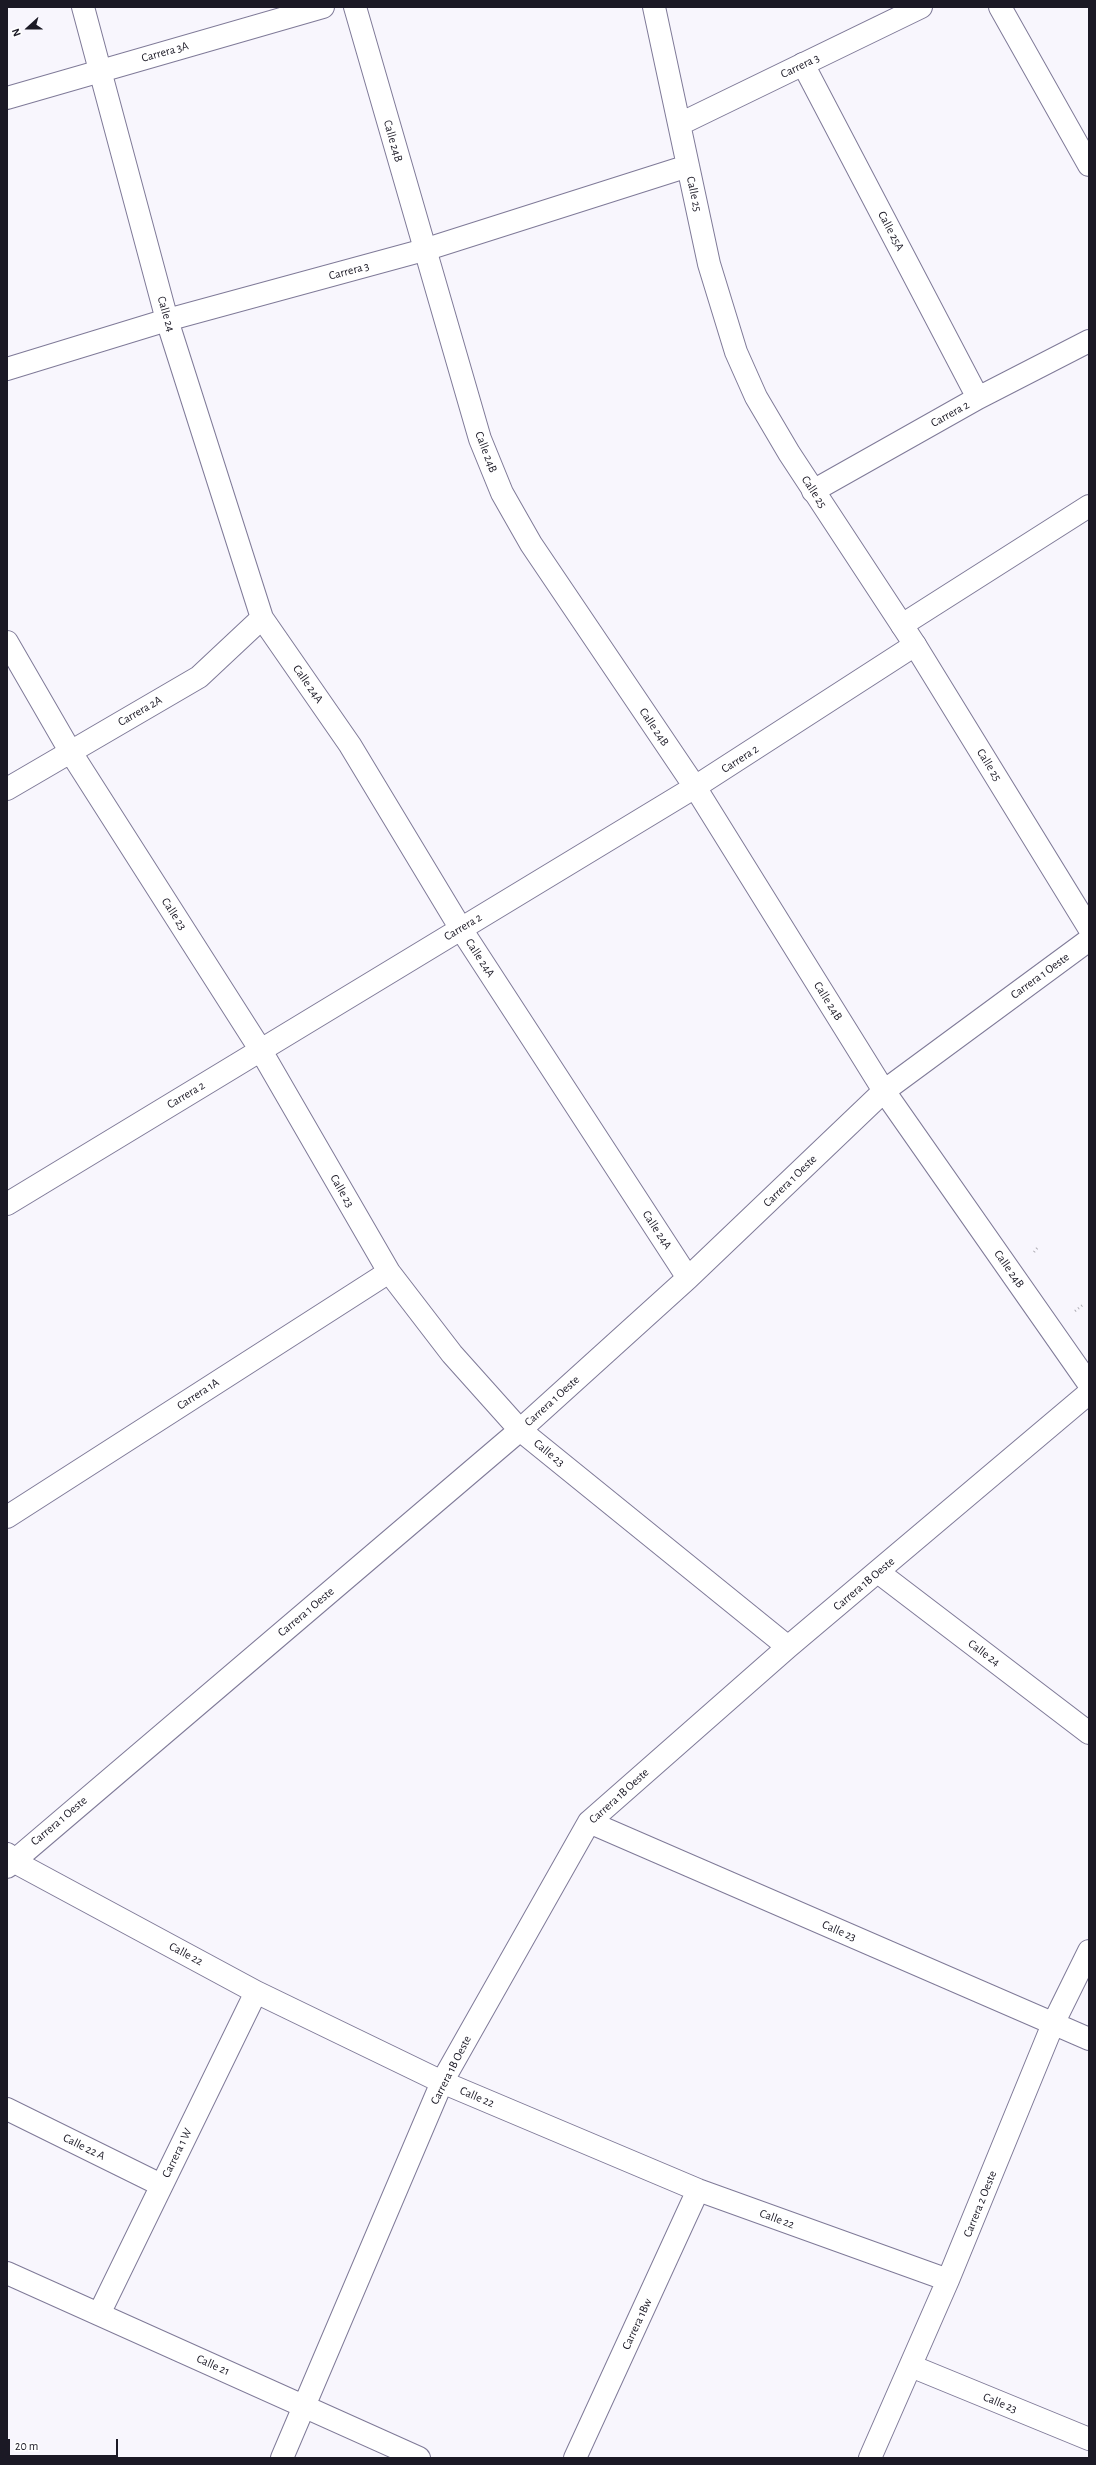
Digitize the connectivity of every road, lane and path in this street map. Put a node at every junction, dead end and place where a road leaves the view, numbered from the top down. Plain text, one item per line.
1 (83, 7) edge
2 (323, 7) edge
3 (355, 7) edge
4 (654, 7) edge
5 (921, 7) edge
6 (1000, 7) edge
7 (803, 64) junction
8 (100, 70) junction
9 (7, 98) edge
10 (680, 124) junction
11 (1089, 165) edge
12 (688, 166) junction
13 (424, 250) junction
14 (167, 320) junction
15 (1089, 341) edge
16 (7, 369) edge
17 (978, 398) junction
18 (813, 490) junction
19 (1089, 506) edge
20 (262, 618) junction
21 (902, 625) junction
22 (7, 642) edge
23 (915, 645) junction
24 (70, 752) junction
25 (695, 787) junction
26 (7, 790) edge
27 (1089, 928) edge
28 (461, 929) junction
29 (1089, 940) edge
30 (260, 1049) junction
31 (884, 1091) junction
32 (7, 1204) edge
33 (389, 1272) junction
34 (688, 1278) junction
35 (1089, 1384) edge
36 (1089, 1393) edge
37 (520, 1430) junction
38 (7, 1517) edge
39 (878, 1572) junction
40 (788, 1647) junction
41 (1089, 1733) edge
42 (589, 1822) junction
43 (9, 1860) edge
44 (1089, 1951) edge
45 (256, 1992) junction
46 (1054, 2024) junction
47 (1089, 2040) edge
48 (442, 2082) junction
49 (7, 2109) edge
50 (161, 2185) junction
51 (698, 2190) junction
52 (7, 2273) edge
53 (948, 2280) junction
54 (99, 2314) junction
55 (911, 2366) junction
56 (304, 2406) junction
57 (1089, 2439) edge
58 (282, 2458) edge
59 (419, 2458) edge
60 (575, 2458) edge
61 (870, 2458) edge

1 - 8 street, Calle 24
2 - 8 street, Carrera 3A
3 - 13 street, Calle 24B
4 - 10 street, Calle 25
5 - 7 street, Carrera 3
6 - 11 street
7 - 10 street, Carrera 3
7 - 17 street, Calle 25A
8 - 9 street, Carrera 3A
8 - 14 street, Calle 24
10 - 12 street, Calle 25
12 - 13 street, Carrera 3
12 - 18 street, Calle 25
13 - 14 street, Carrera 3
13 - 25 street, Calle 24B
14 - 16 street, Carrera 3
14 - 20 street, Calle 24
15 - 17 street, Carrera 2
17 - 18 street, Carrera 2
18 - 21 street, Calle 25
19 - 21 street
20 - 24 street, Carrera 2A
20 - 28 street, Calle 24A
21 - 23 street, Calle 25
22 - 24 street, Calle 23
23 - 25 street, Carrera 2
23 - 27 street, Calle 25
24 - 26 street, Carrera 2A
24 - 30 street, Calle 23
25 - 28 street, Carrera 2
25 - 31 street, Calle 24B
28 - 30 street, Carrera 2
28 - 34 street, Calle 24A
29 - 31 street, Carrera 1 Oeste
30 - 32 street, Carrera 2
30 - 33 street, Calle 23
31 - 34 street, Carrera 1 Oeste
31 - 35 street, Calle 24B
33 - 37 street, Calle 23
33 - 38 street, Carrera 1A
34 - 37 street, Carrera 1 Oeste
36 - 39 street, Carrera 1B Oeste
37 - 40 street, Calle 23
37 - 43 street, Carrera 1 Oeste
39 - 40 street, Carrera 1B Oeste
39 - 41 street, Calle 24
40 - 42 street, Carrera 1B Oeste
42 - 46 street, Calle 23
42 - 48 street, Carrera 1B Oeste
43 - 45 street, Calle 22
44 - 46 street, Carrera 2 Oeste
45 - 48 street, Calle 22
45 - 50 street, Carrera 1 W
46 - 47 street, Calle 23
46 - 53 street, Carrera 2 Oeste
48 - 51 street, Calle 22
48 - 56 street, Carrera 1B Oeste
49 - 50 street, Calle 22 A
50 - 54 street, Carrera 1 W
51 - 53 street, Calle 22
51 - 60 street, Carrera 1Bw
52 - 54 street, Calle 21
53 - 55 street, Carrera 2 Oeste
54 - 56 street, Calle 21
55 - 57 street, Calle 23
55 - 61 street, Carrera 2 Oeste
56 - 58 street, Carrera 1B Oeste
56 - 59 street, Calle 21

